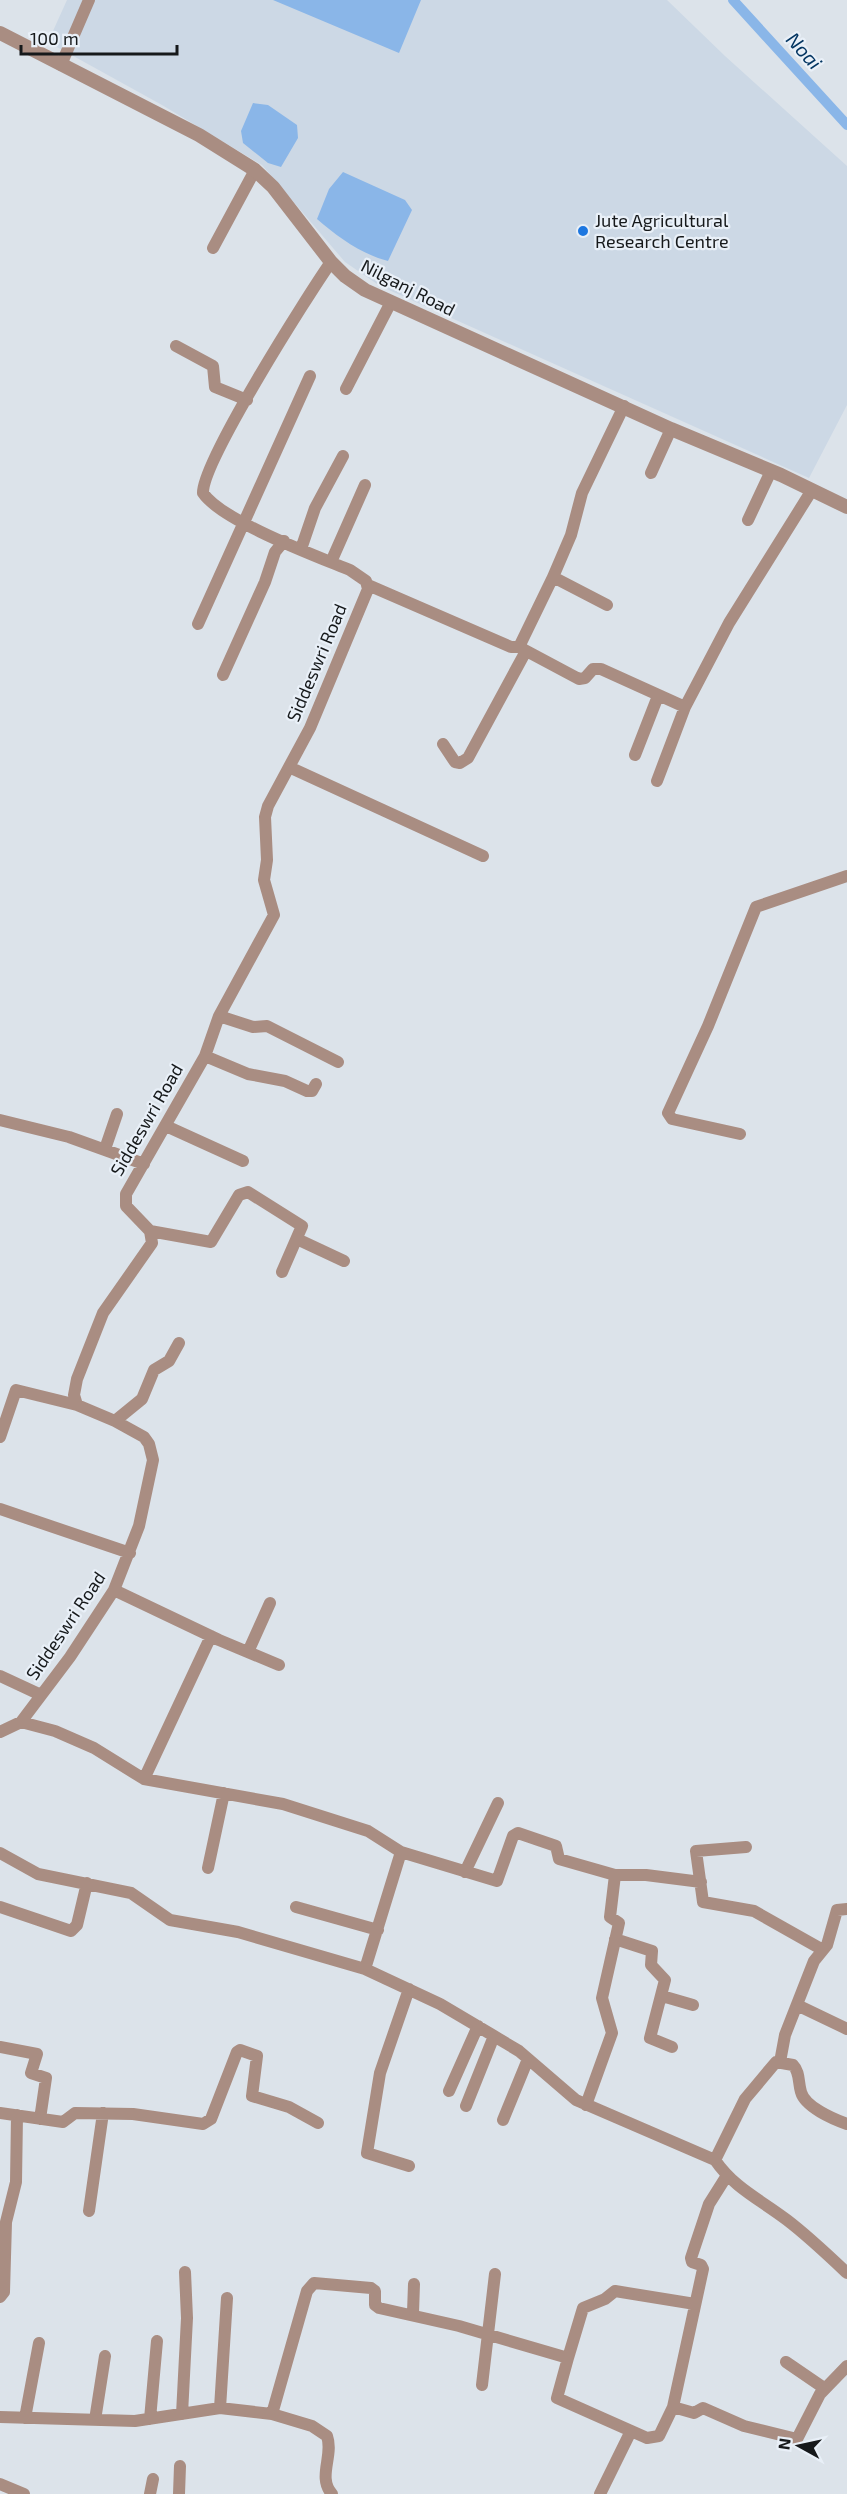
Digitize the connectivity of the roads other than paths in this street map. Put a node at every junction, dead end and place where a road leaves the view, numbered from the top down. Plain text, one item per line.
1 (89, 0) edge
2 (0, 33) edge
3 (61, 65) junction
4 (255, 170) junction
5 (213, 248) dead end
6 (331, 262) junction
7 (390, 304) junction
8 (176, 346) dead end
9 (310, 376) dead end
10 (346, 389) dead end
11 (247, 400) junction
12 (624, 406) junction
13 (671, 429) junction
14 (343, 456) dead end
15 (771, 471) junction
16 (651, 473) dead end
17 (365, 485) dead end
18 (812, 490) junction
19 (847, 507) edge
20 (748, 519) dead end
21 (245, 523) junction
22 (284, 541) junction
23 (301, 549) junction
24 (331, 562) junction
25 (553, 577) junction
26 (368, 585) junction
27 (607, 605) dead end
28 (198, 624) dead end
29 (522, 649) junction
30 (223, 675) dead end
31 (658, 696) junction
32 (685, 707) junction
33 (443, 744) dead end
34 (635, 755) dead end
35 (289, 767) junction
36 (657, 782) dead end
37 (483, 856) dead end
38 (847, 876) edge
39 (219, 1016) junction
40 (205, 1056) junction
41 (338, 1062) dead end
42 (316, 1084) dead end
43 (117, 1114) dead end
44 (0, 1120) edge
45 (166, 1126) junction
46 (740, 1134) dead end
47 (105, 1149) junction
48 (243, 1161) dead end
49 (144, 1164) junction
50 (150, 1231) junction
51 (297, 1239) junction
52 (344, 1261) dead end
53 (282, 1272) dead end
54 (179, 1343) dead end
55 (77, 1406) junction
56 (115, 1420) junction
57 (0, 1437) edge
58 (0, 1509) edge
59 (130, 1553) junction
60 (114, 1590) junction
61 (270, 1602) dead end
62 (211, 1636) junction
63 (248, 1652) junction
64 (279, 1665) dead end
65 (0, 1676) edge
66 (41, 1695) junction
67 (21, 1722) junction
68 (0, 1732) edge
69 (144, 1779) junction
70 (224, 1793) junction
71 (498, 1803) dead end
72 (746, 1847) dead end
73 (401, 1852) junction
74 (0, 1853) edge
75 (208, 1868) dead end
76 (465, 1872) junction
77 (615, 1875) junction
78 (701, 1882) junction
79 (87, 1883) junction
80 (0, 1907) edge
81 (296, 1908) dead end
82 (847, 1909) edge
83 (378, 1930) junction
84 (615, 1939) junction
85 (823, 1950) junction
86 (365, 1969) junction
87 (409, 1989) junction
88 (662, 1996) junction
89 (693, 2005) dead end
90 (797, 2005) junction
91 (478, 2026) junction
92 (847, 2029) edge
93 (494, 2036) junction
94 (0, 2047) edge
95 (672, 2047) dead end
96 (528, 2059) junction
97 (780, 2062) junction
98 (449, 2091) dead end
99 (586, 2105) junction
100 (465, 2106) dead end
101 (0, 2113) edge
102 (103, 2114) junction
103 (17, 2115) junction
104 (40, 2119) junction
105 (503, 2120) dead end
106 (318, 2123) dead end
107 (847, 2124) edge
108 (715, 2160) junction
109 (409, 2166) dead end
110 (726, 2177) junction
111 (90, 2211) dead end
112 (185, 2272) dead end
113 (847, 2273) edge
114 (495, 2274) dead end
115 (414, 2284) dead end
116 (0, 2297) edge
117 (227, 2298) dead end
118 (695, 2304) junction
119 (413, 2313) junction
120 (488, 2334) junction
121 (157, 2341) dead end
122 (39, 2343) dead end
123 (105, 2356) dead end
124 (568, 2358) junction
125 (786, 2362) dead end
126 (847, 2366) edge
127 (482, 2385) dead end
128 (824, 2388) junction
129 (673, 2407) junction
130 (220, 2408) junction
131 (182, 2414) junction
132 (272, 2414) junction
133 (0, 2417) edge
134 (25, 2418) junction
135 (150, 2419) junction
136 (95, 2420) junction
137 (631, 2431) junction
138 (180, 2466) dead end
139 (153, 2480) dead end
140 (0, 2484) edge
141 (24, 2494) edge
142 (150, 2494) edge
143 (179, 2494) edge
144 (332, 2494) edge
145 (600, 2494) edge

1 - 3 street
2 - 3 street, Nilganj Road
3 - 4 street, Nilganj Road
4 - 5 street
4 - 6 street, Nilganj Road
6 - 7 street, Nilganj Road
6 - 11 street
7 - 10 street
7 - 12 street, Nilganj Road
8 - 11 street
9 - 21 street
11 - 21 street
12 - 13 street, Nilganj Road
12 - 25 street
13 - 15 street, Nilganj Road
13 - 16 street
14 - 23 street
15 - 18 street, Nilganj Road
15 - 20 street
17 - 24 street
18 - 19 street, Nilganj Road
18 - 32 street
21 - 22 street
21 - 28 street
22 - 23 street
22 - 30 street
23 - 24 street
24 - 26 street
25 - 27 street
25 - 29 street
26 - 29 street
26 - 35 street, Siddeswri Road
29 - 31 street
29 - 33 street
31 - 32 street
31 - 34 street
32 - 36 street
35 - 37 street
35 - 39 street, Siddeswri Road
38 - 46 street
39 - 40 street, Siddeswri Road
39 - 41 street
40 - 42 street
40 - 45 street, Siddeswri Road
43 - 47 street
44 - 47 street
45 - 48 street
45 - 49 street, Siddeswri Road
47 - 49 street
49 - 50 street, Siddeswri Road
50 - 51 street
50 - 55 street
51 - 52 street
51 - 53 street
54 - 56 street
55 - 56 street, Siddeswri Road
55 - 57 street, Siddeswri Road
56 - 59 street, Siddeswri Road
58 - 59 street
59 - 60 street, Siddeswri Road
60 - 62 street
60 - 66 street, Siddeswri Road
61 - 63 street
62 - 63 street
62 - 69 street
63 - 64 street
65 - 66 street
66 - 67 street, Siddeswri Road
67 - 68 street, Siddeswri Road
67 - 69 street
69 - 70 street
70 - 73 street
70 - 75 street
71 - 76 street
72 - 78 street
73 - 76 street
73 - 83 street
74 - 79 street
76 - 77 street
77 - 78 street
77 - 84 street
78 - 85 street
79 - 80 street
79 - 86 street
81 - 83 street
82 - 85 street
83 - 86 street
84 - 88 street
84 - 99 street
85 - 90 street
86 - 87 street
87 - 91 street
87 - 109 street
88 - 89 street
88 - 95 street
90 - 92 street
90 - 97 street
91 - 93 street
91 - 98 street
93 - 96 street
93 - 100 street
94 - 104 street
96 - 99 street
96 - 105 street
97 - 107 street
97 - 108 street
99 - 108 street
101 - 103 street
102 - 104 street
102 - 106 street
102 - 111 street
103 - 104 street
103 - 116 street
108 - 110 street
110 - 113 street
110 - 118 street
112 - 131 street
114 - 120 street
115 - 119 street
117 - 130 street
118 - 124 street
118 - 129 street
119 - 120 street
119 - 132 street
120 - 124 street
120 - 127 street
121 - 135 street
122 - 134 street
123 - 136 street
124 - 137 street
125 - 128 street
126 - 128 street
128 - 129 street
129 - 137 street
130 - 131 street
130 - 132 street
131 - 135 street
132 - 144 street
133 - 134 street
134 - 136 street
135 - 136 street
137 - 145 street
138 - 143 street
139 - 142 street
140 - 141 street

